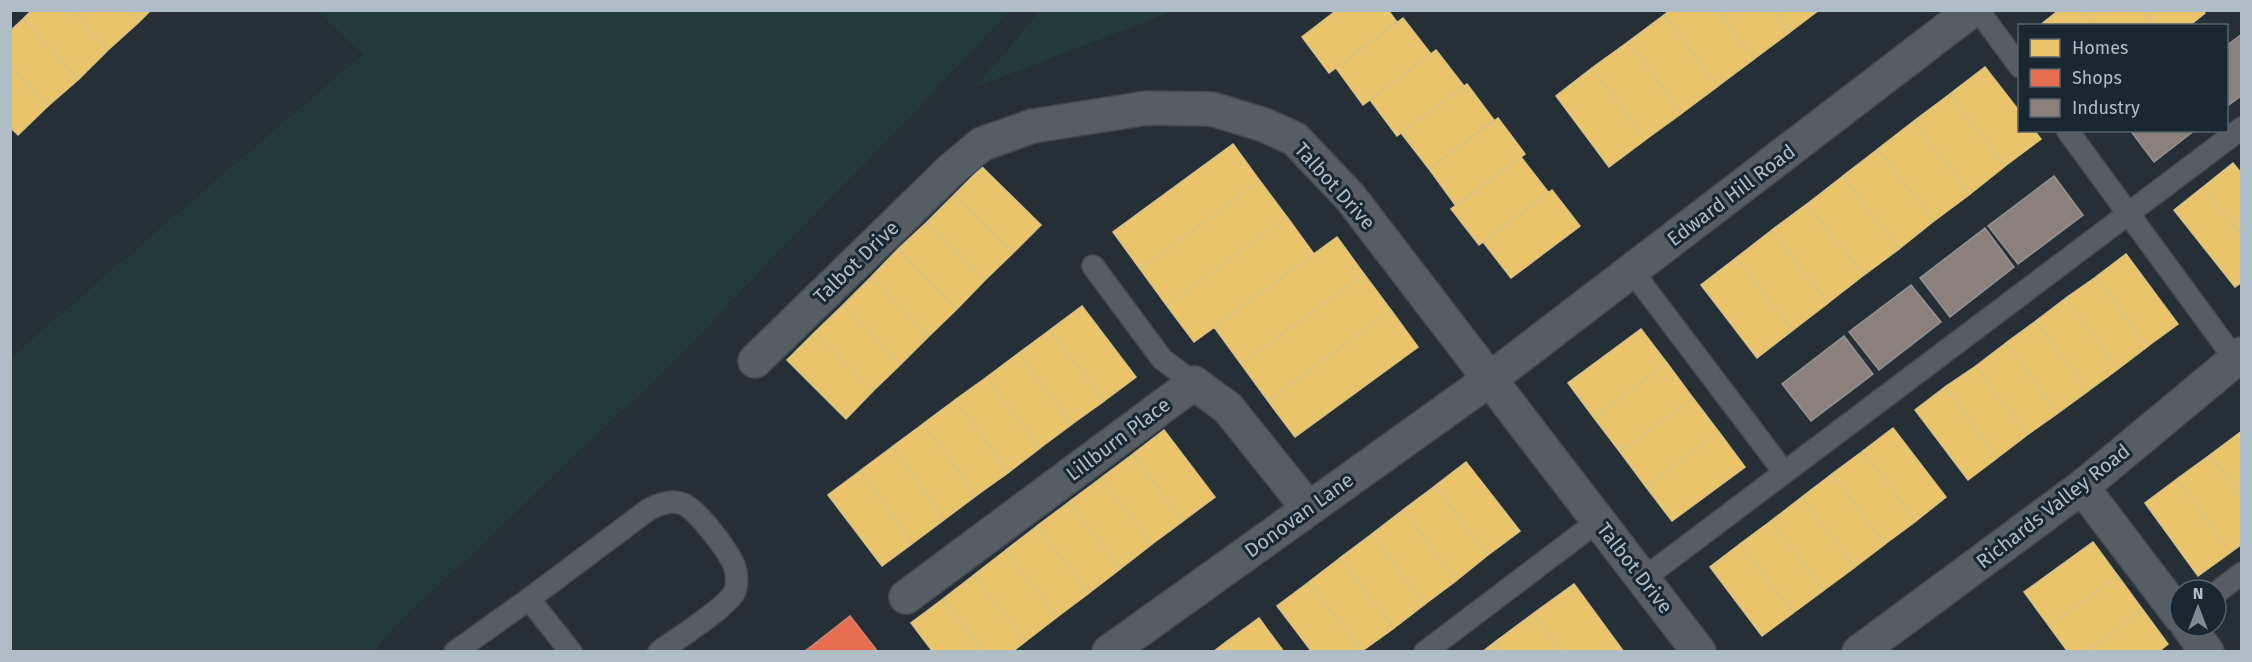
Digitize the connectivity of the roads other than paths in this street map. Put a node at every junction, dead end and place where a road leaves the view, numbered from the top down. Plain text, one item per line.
1 (1972, 10) edge
2 (1978, 10) edge
3 (2018, 66) edge
4 (2241, 128) edge
5 (2068, 132) edge
6 (2127, 213) junction
7 (1093, 266) dead end
8 (1632, 271) junction
9 (2238, 357) edge
10 (755, 361) dead end
11 (1490, 380) junction
12 (1194, 383) junction
13 (1784, 472) junction
14 (2082, 487) junction
15 (1308, 508) junction
16 (1598, 521) junction
17 (2241, 573) edge
18 (1643, 579) junction
19 (2228, 583) edge
20 (906, 597) dead end
21 (529, 599) junction
22 (2168, 600) edge
23 (2198, 638) edge
24 (455, 651) edge
25 (571, 651) edge
26 (659, 651) edge
27 (1109, 651) edge
28 (1425, 651) edge
29 (1699, 651) edge
30 (1859, 651) edge
31 (2208, 651) edge

1 - 8 street, Edward Hill Road
2 - 3 lane
4 - 6 lane
5 - 6 lane
6 - 9 lane
6 - 13 lane
7 - 12 lane
8 - 11 street, Edward Hill Road
8 - 13 lane
9 - 14 street, Richards Valley Road
10 - 11 street, Talbot Drive
11 - 15 street, Donovan Lane
11 - 16 street, Talbot Drive
12 - 15 street
12 - 20 street, Lillburn Place
13 - 18 lane
14 - 22 street
14 - 30 street, Richards Valley Road
15 - 27 street, Donovan Lane
16 - 18 street, Talbot Drive
16 - 28 lane
17 - 19 lane
18 - 29 street, Talbot Drive
21 - 24 lane
21 - 25 lane
21 - 26 lane
23 - 31 street

